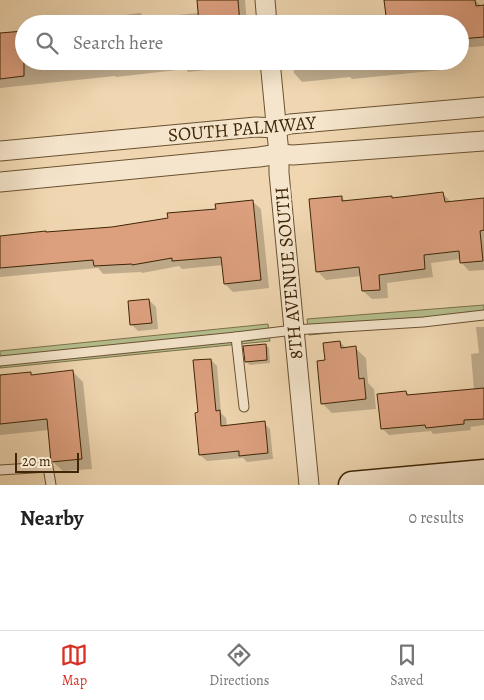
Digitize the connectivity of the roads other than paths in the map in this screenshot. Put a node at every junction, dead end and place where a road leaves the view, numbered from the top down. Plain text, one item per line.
1 (265, 0) edge
2 (266, 15) edge
3 (271, 70) edge
4 (484, 107) edge
5 (276, 128) junction
6 (484, 140) edge
7 (0, 152) edge
8 (279, 154) junction
9 (0, 182) edge
10 (484, 315) edge
11 (294, 330) junction
12 (236, 337) junction
13 (0, 361) edge
14 (244, 408) dead end
15 (0, 470) edge
16 (484, 473) edge
17 (51, 485) edge
18 (309, 485) edge
19 (352, 485) edge

1 - 2 street
3 - 5 street, 8TH AVENUE SOUTH
4 - 5 street, SOUTH PALMWAY
5 - 7 street, SOUTH PALMWAY
5 - 8 street, 8TH AVENUE SOUTH
6 - 8 street, SOUTH PALMWAY
8 - 9 street, SOUTH PALMWAY
8 - 11 street, 8TH AVENUE SOUTH
10 - 11 lane
11 - 12 lane
11 - 18 street, 8TH AVENUE SOUTH
12 - 13 lane
12 - 14 lane
15 - 17 lane
16 - 19 main road

